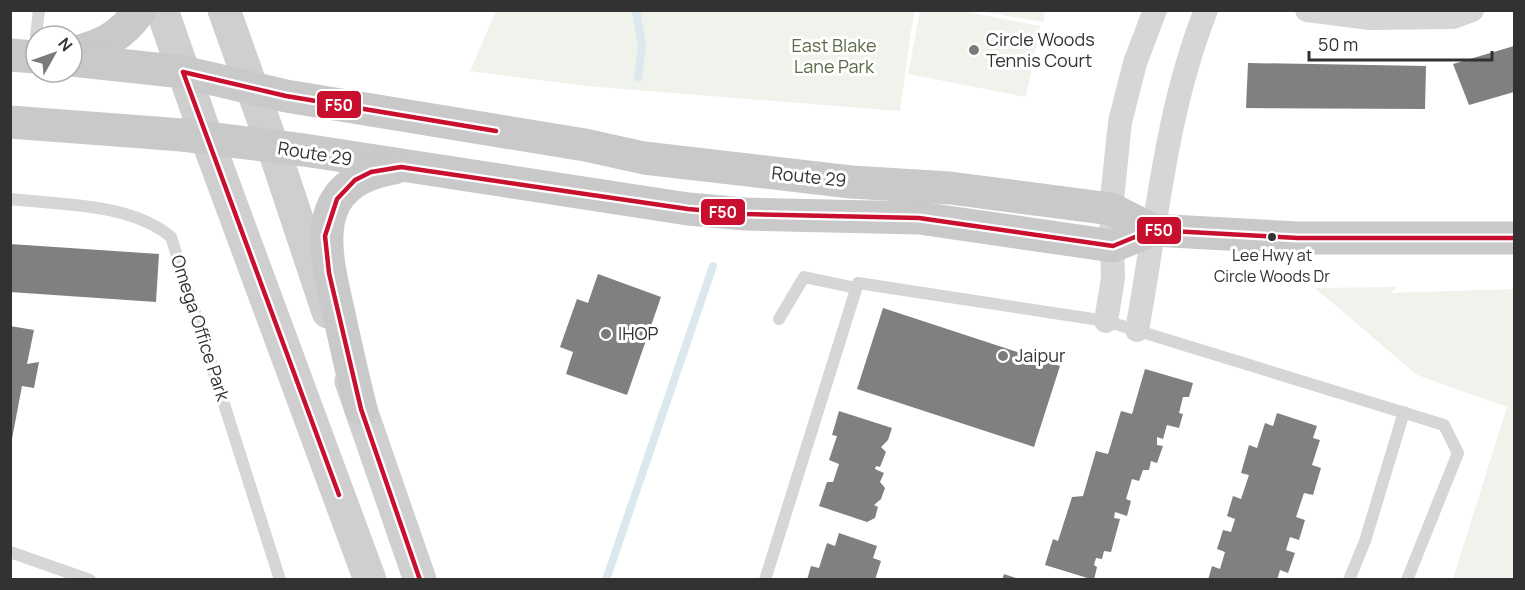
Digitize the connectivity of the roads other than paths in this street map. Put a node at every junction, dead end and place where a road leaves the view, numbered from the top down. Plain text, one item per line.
1 (140, 10) edge
2 (162, 10) edge
3 (224, 10) edge
4 (1155, 10) edge
5 (1206, 10) edge
6 (1307, 10) edge
7 (1472, 10) edge
8 (1374, 14) edge
9 (84, 50) edge
10 (84, 61) edge
11 (183, 72) junction
12 (252, 89) junction
13 (10, 122) edge
14 (207, 138) junction
15 (273, 147) junction
16 (401, 167) junction
17 (10, 199) edge
18 (1111, 209) junction
19 (1152, 230) junction
20 (1515, 238) edge
21 (1113, 246) junction
22 (856, 288) junction
23 (778, 319) dead end
24 (1106, 321) junction
25 (1137, 330) junction
26 (360, 409) junction
27 (1404, 412) junction
28 (10, 552) edge
29 (90, 579) edge
30 (280, 579) edge
31 (370, 579) edge
32 (420, 579) edge
33 (765, 579) edge
34 (1349, 579) edge
35 (1407, 579) edge

1 - 9 main road
2 - 11 main road
3 - 12 main road
4 - 18 street
5 - 19 street
6 - 8 street
7 - 8 street
10 - 11 main road, Route 29
11 - 12 main road, Route 29
11 - 14 main road
12 - 15 main road
12 - 18 main road, Route 29
13 - 14 main road, Route 29
14 - 15 main road, Route 29
14 - 31 main road
15 - 16 main road, Route 29
15 - 26 main road
16 - 21 main road, Route 29
16 - 26 main road
17 - 30 lane, Omega Office Park
18 - 19 main road, Route 29
18 - 21 street
19 - 20 main road, Route 29
19 - 21 main road, Route 29
19 - 25 street
21 - 24 street
22 - 23 lane
22 - 24 lane
22 - 33 lane
24 - 25 lane
25 - 27 lane
26 - 32 main road
27 - 34 lane
27 - 35 lane
28 - 29 lane

